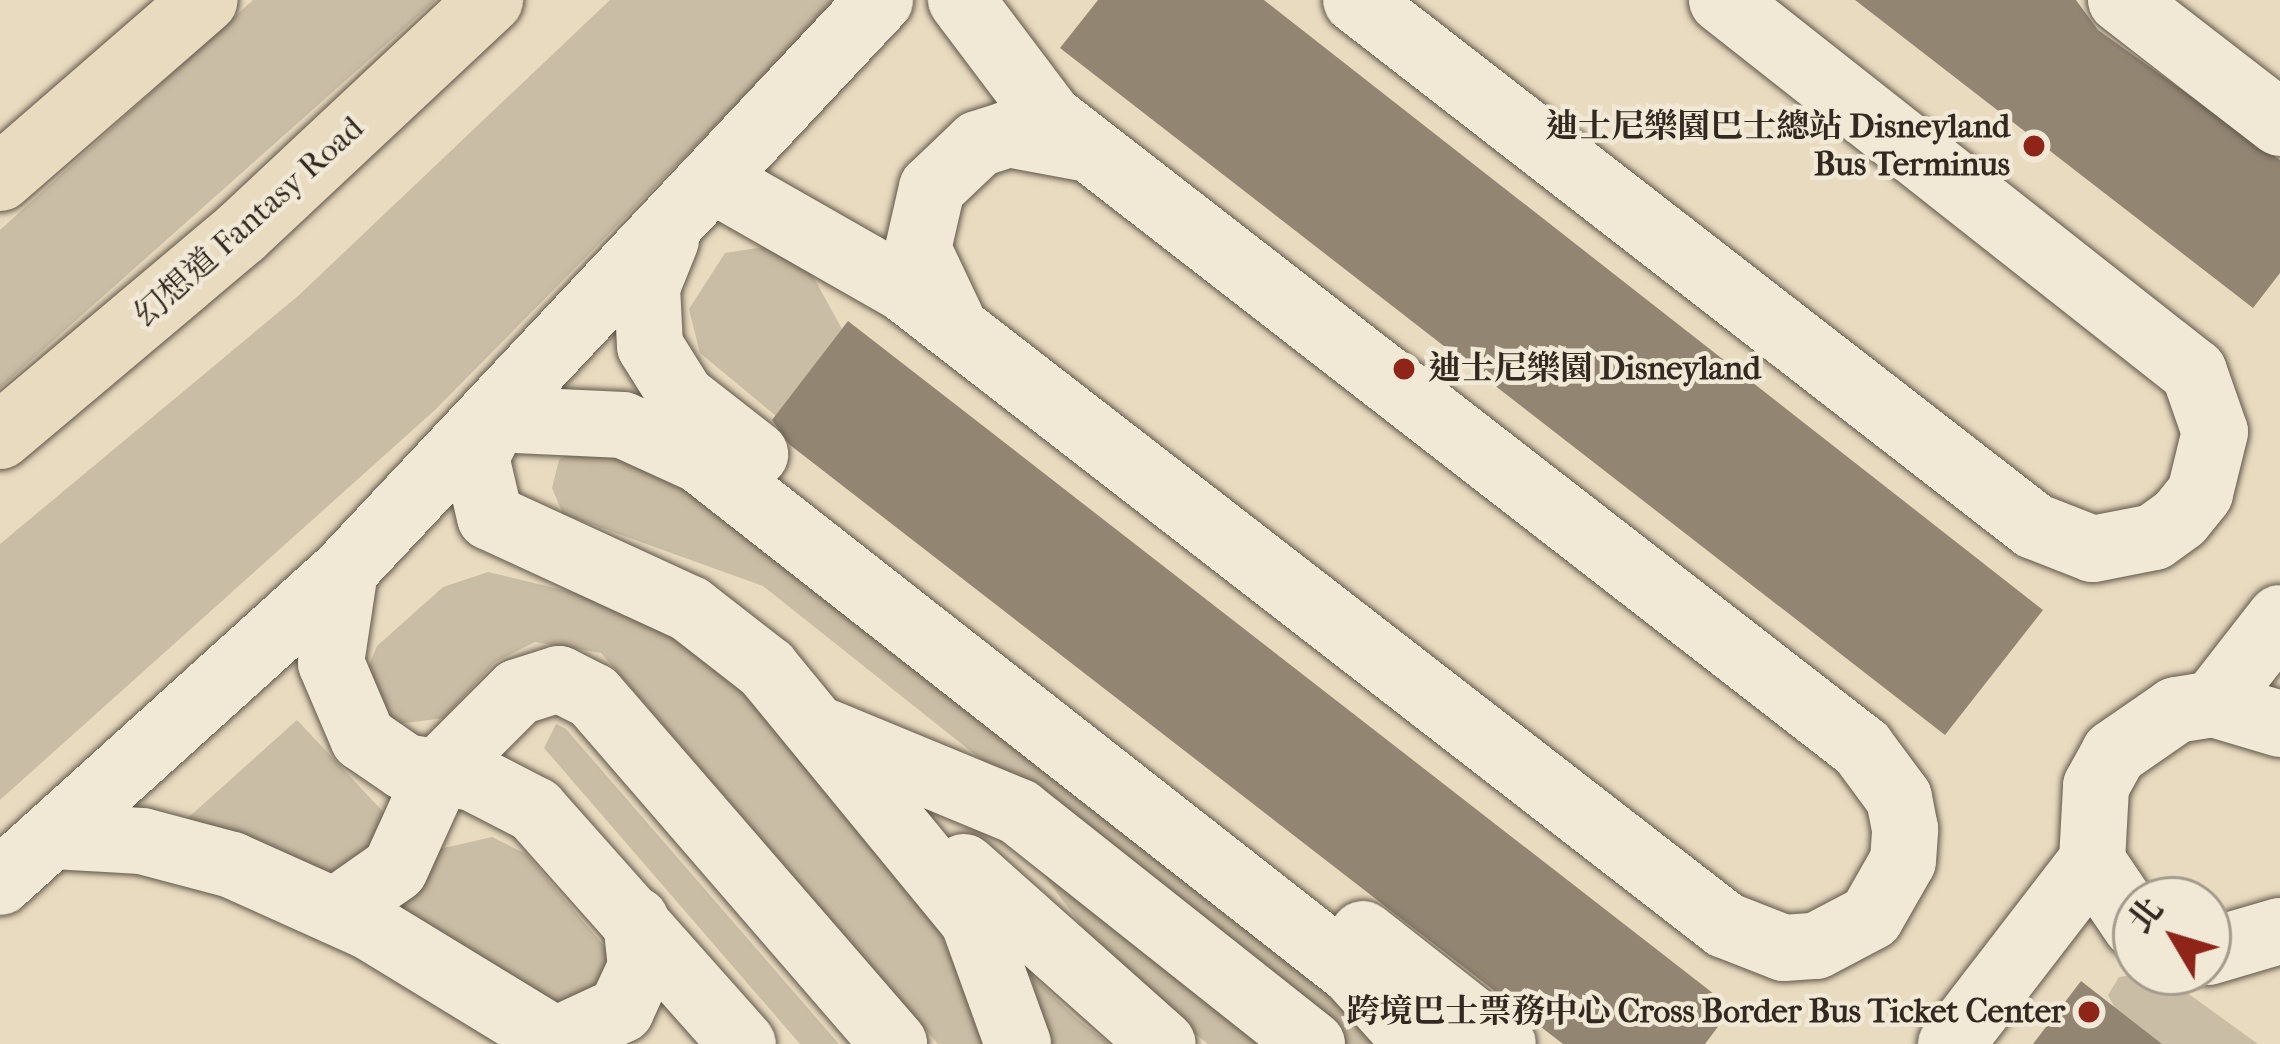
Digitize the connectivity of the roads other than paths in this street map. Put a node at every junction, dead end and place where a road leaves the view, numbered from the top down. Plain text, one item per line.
1 (205, 0) edge
2 (490, 0) edge
3 (880, 0) edge
4 (961, 0) edge
5 (1356, 0) edge
6 (1722, 0) edge
7 (2121, 0) edge
8 (2280, 123) edge
9 (1099, 154) junction
10 (0, 178) edge
11 (717, 182) junction
12 (671, 232) junction
13 (960, 332) junction
14 (495, 419) junction
15 (0, 436) edge
16 (345, 570) junction
17 (2280, 618) edge
18 (2213, 704) junction
19 (2280, 724) edge
20 (817, 728) junction
21 (440, 770) junction
22 (54, 836) junction
23 (2092, 861) junction
24 (0, 882) edge
25 (2112, 891) edge
26 (335, 911) junction
27 (636, 920) junction
28 (2280, 931) edge
29 (2232, 945) edge
30 (560, 1042) edge
31 (743, 1044) edge
32 (894, 1044) edge
33 (1018, 1044) edge
34 (1162, 1044) edge
35 (1312, 1044) edge
36 (1418, 1044) edge
37 (1503, 1044) edge
38 (1951, 1044) edge

1 - 10 main road
2 - 15 main road, 幻想道 Fantasy Road
3 - 11 street
4 - 9 street
5 - 6 street
7 - 8 street
9 - 13 street
9 - 13 street
11 - 12 street
11 - 13 street
12 - 14 street
12 - 37 street
14 - 16 street
14 - 20 street
14 - 36 street
16 - 21 street
16 - 22 street
17 - 18 street
18 - 19 street
18 - 23 street
20 - 33 street
20 - 34 street
20 - 35 street
21 - 26 street
21 - 27 street
21 - 32 street
22 - 24 street
22 - 26 street
23 - 25 street
23 - 38 street
26 - 30 street
27 - 30 street
27 - 31 street
28 - 29 street

